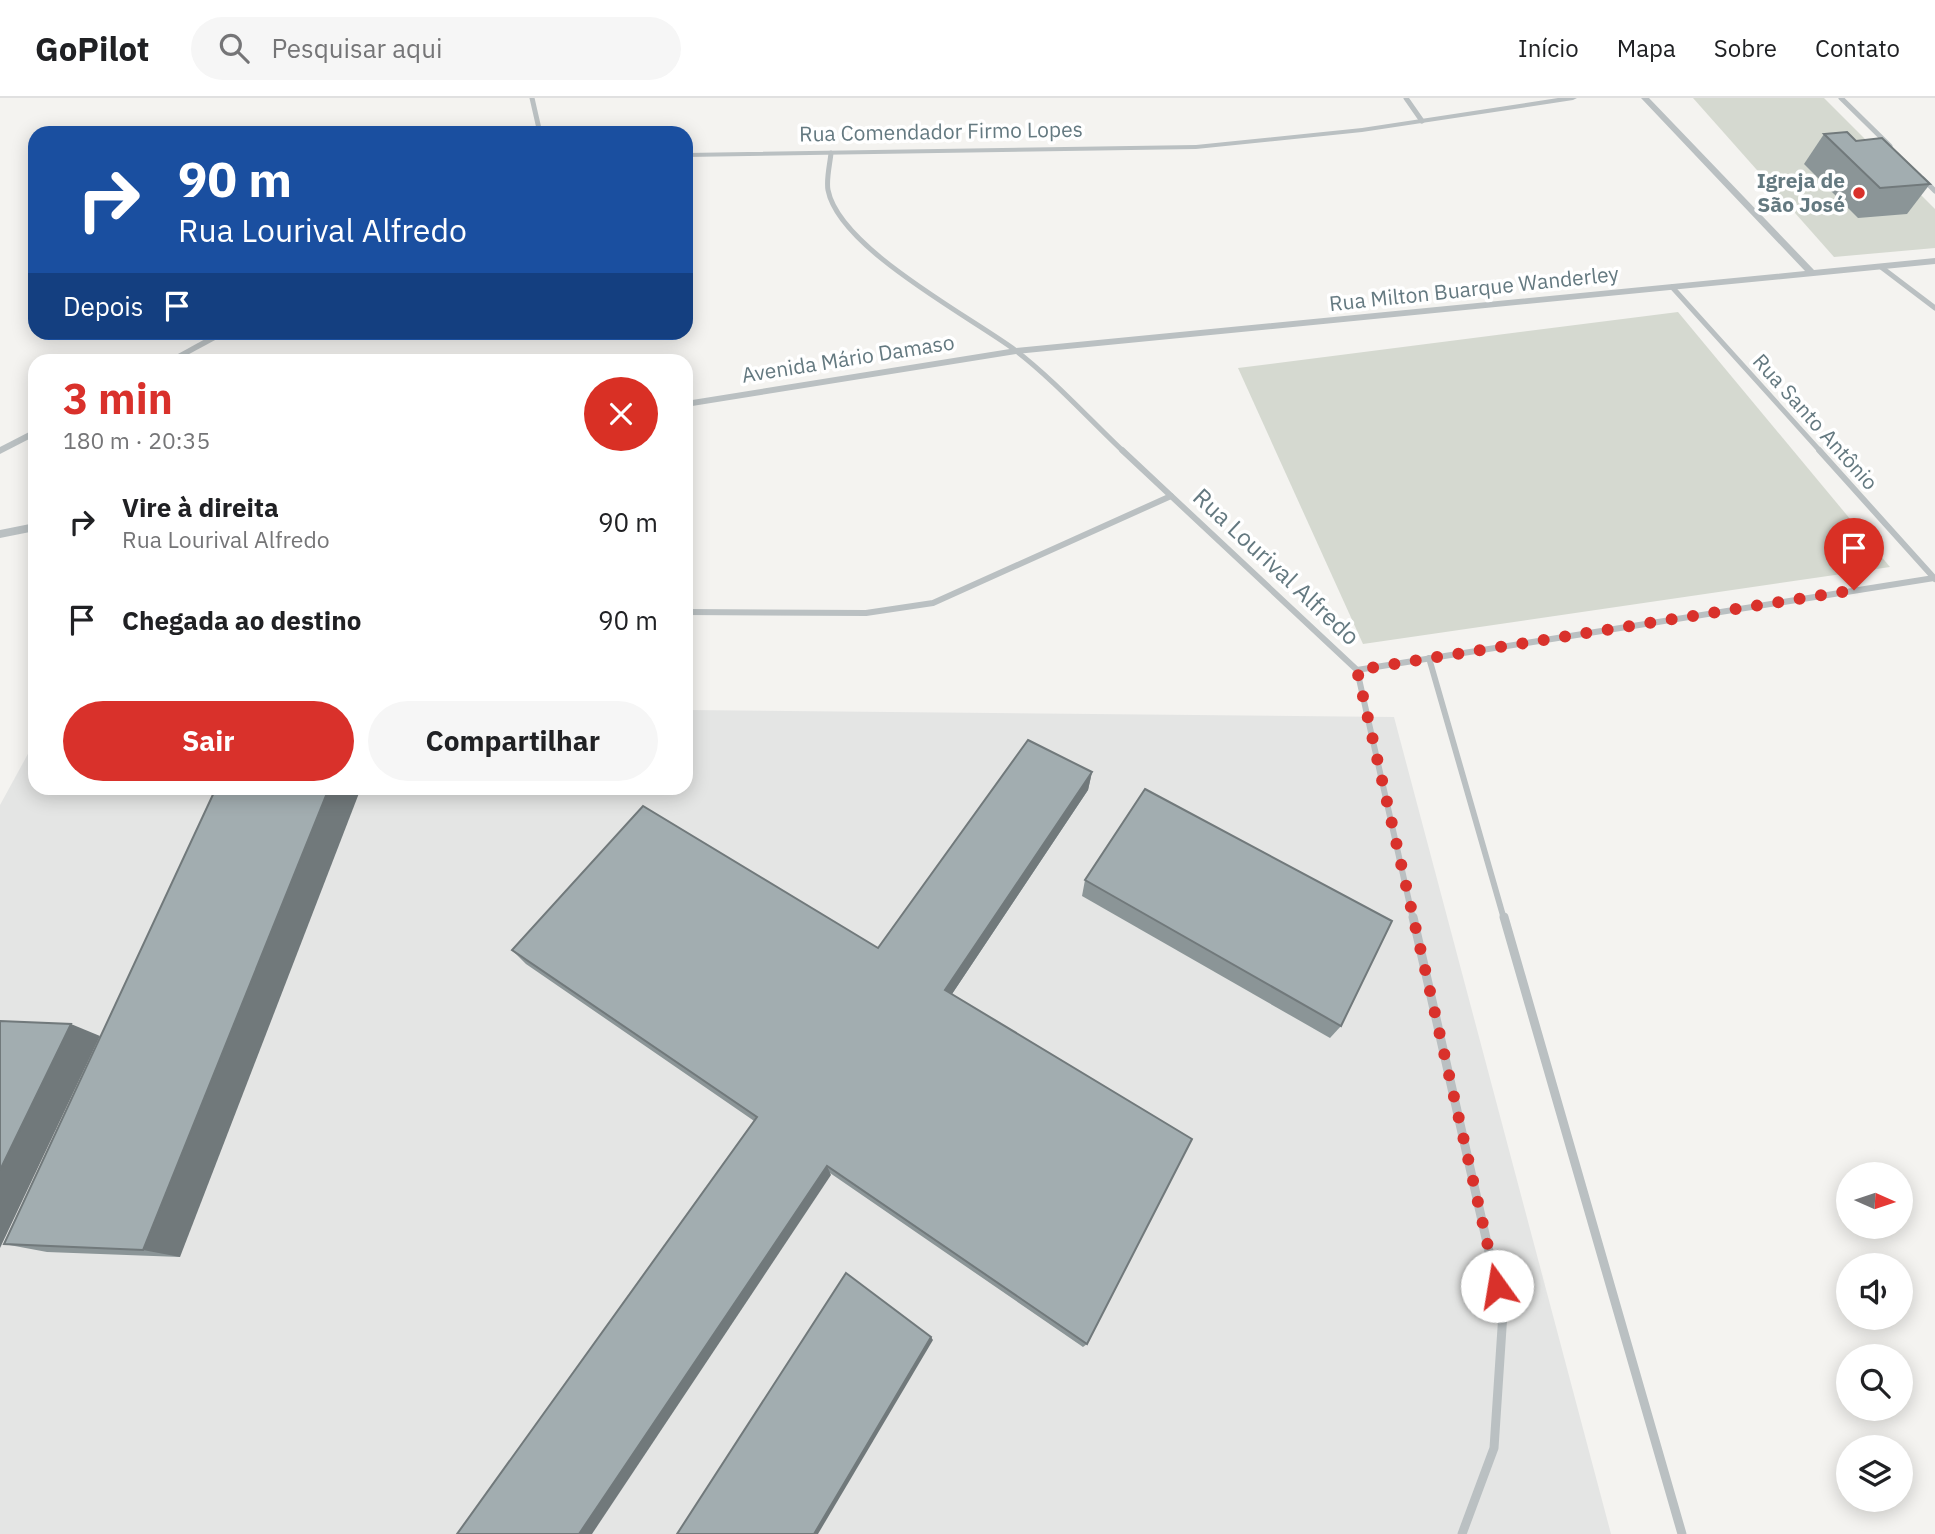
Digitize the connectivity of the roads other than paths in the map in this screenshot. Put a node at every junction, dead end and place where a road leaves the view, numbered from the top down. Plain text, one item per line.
1 (532, 98) edge
2 (1406, 98) edge
3 (1573, 98) edge
4 (1645, 98) edge
5 (1841, 98) edge
6 (1422, 121) junction
7 (538, 126) edge
8 (1196, 147) joint
9 (831, 153) junction
10 (1897, 154) edge
11 (693, 155) edge
12 (1916, 172) edge
13 (1935, 191) edge
14 (1935, 261) edge
15 (1881, 267) junction
16 (1812, 273) junction
17 (1672, 287) junction
18 (1935, 308) edge
19 (211, 340) edge
20 (1016, 351) junction
21 (184, 354) edge
22 (693, 403) edge
23 (28, 436) edge
24 (0, 450) edge
25 (1171, 496) junction
26 (28, 528) edge
27 (0, 534) edge
28 (1934, 578) edge
29 (693, 612) edge
30 (1429, 658) junction
31 (1357, 670) junction
32 (1462, 1534) edge
33 (1682, 1534) edge

1 - 7 street
2 - 6 street
3 - 6 street
4 - 16 street
5 - 10 street
6 - 8 street
8 - 9 street, Rua Comendador Firmo Lopes
9 - 11 street, Rua Comendador Firmo Lopes
9 - 20 street, Rua Lourival Alfredo
12 - 13 street
14 - 15 street, Rua Milton Buarque Wanderley
15 - 16 street, Rua Milton Buarque Wanderley
15 - 18 street
16 - 17 street, Rua Milton Buarque Wanderley
17 - 20 street, Rua Milton Buarque Wanderley
17 - 28 street, Rua Santo Antônio
19 - 21 street
20 - 22 street, Avenida Mário Damaso
20 - 25 street, Rua Lourival Alfredo
23 - 24 street
25 - 29 street, Rua Lourival Alfredo
25 - 31 street, Rua Lourival Alfredo
26 - 27 street
28 - 30 street, Rua Lourival Alfredo
30 - 31 street, Rua Lourival Alfredo
30 - 33 street
31 - 32 street

